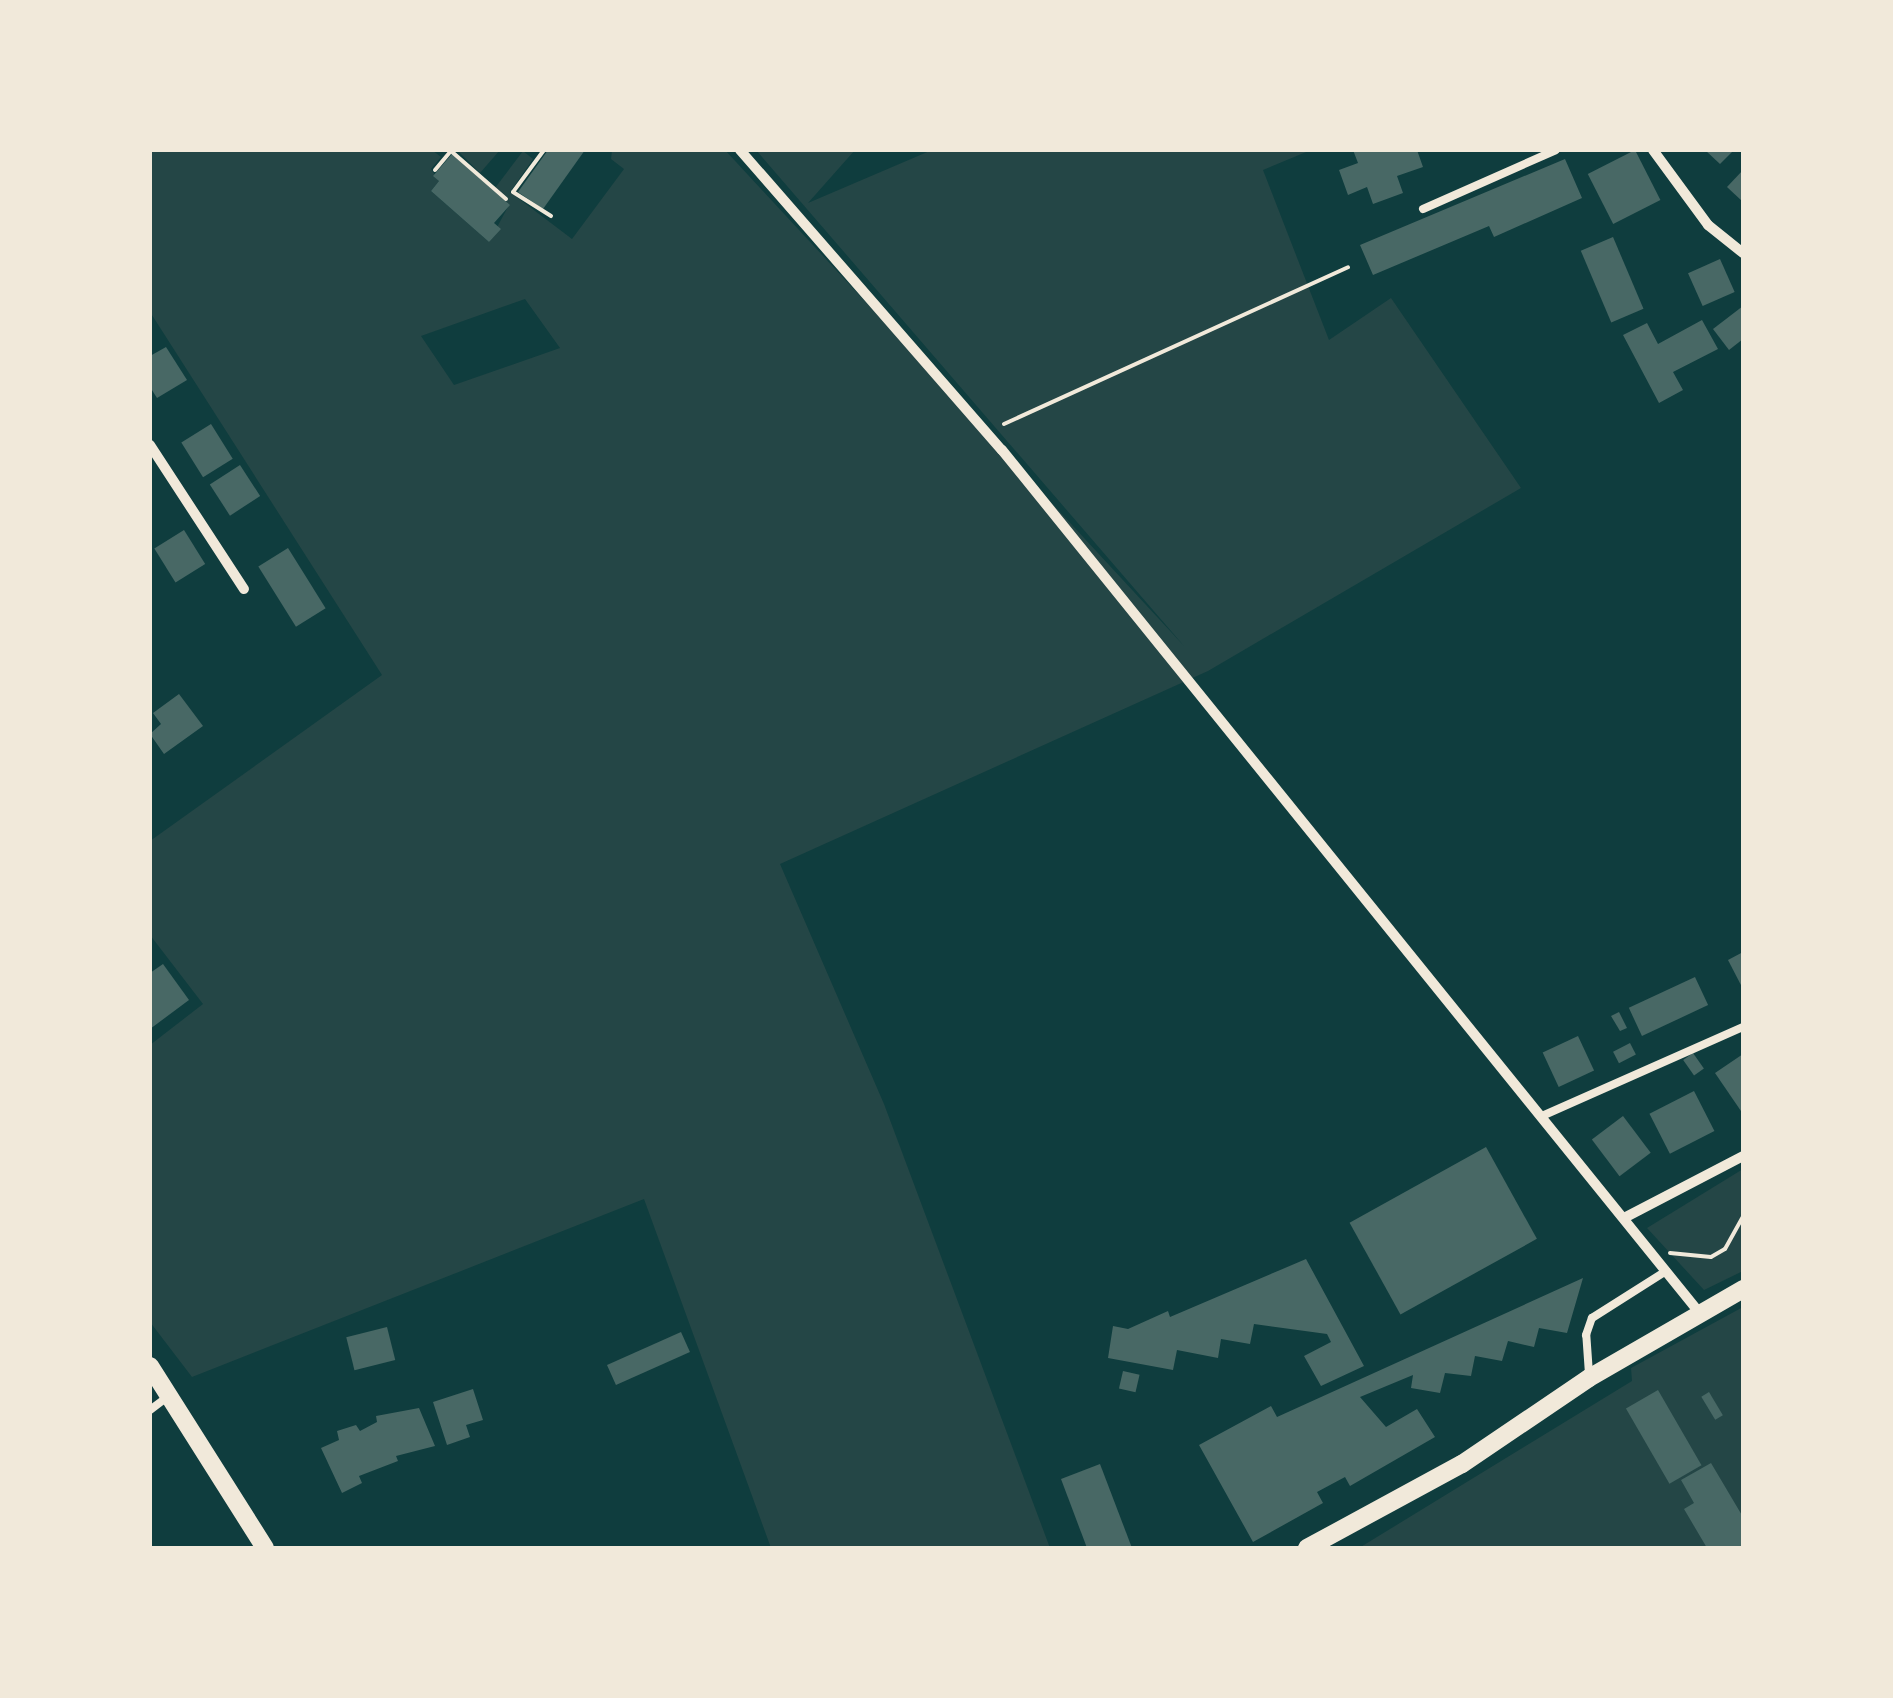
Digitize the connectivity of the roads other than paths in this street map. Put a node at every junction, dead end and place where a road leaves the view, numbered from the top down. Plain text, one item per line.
1 (740, 150) edge
2 (1556, 150) edge
3 (1653, 150) edge
4 (1423, 209) dead end
5 (1743, 253) edge
6 (150, 445) edge
7 (244, 589) dead end
8 (1743, 1026) edge
9 (1542, 1116) junction
10 (1743, 1156) edge
11 (1624, 1218) junction
12 (1666, 1270) junction
13 (1743, 1290) edge
14 (1698, 1311) junction
15 (150, 1366) edge
16 (1589, 1378) junction
17 (170, 1395) junction
18 (150, 1410) edge
19 (266, 1548) edge
20 (1307, 1548) edge

1 - 9 street
2 - 4 lane
3 - 5 street
6 - 7 street
8 - 9 lane
9 - 11 street
10 - 11 street
11 - 12 street
12 - 14 street
12 - 16 lane
13 - 14 street
14 - 16 street
15 - 17 street
16 - 20 street
17 - 18 lane
17 - 19 street

